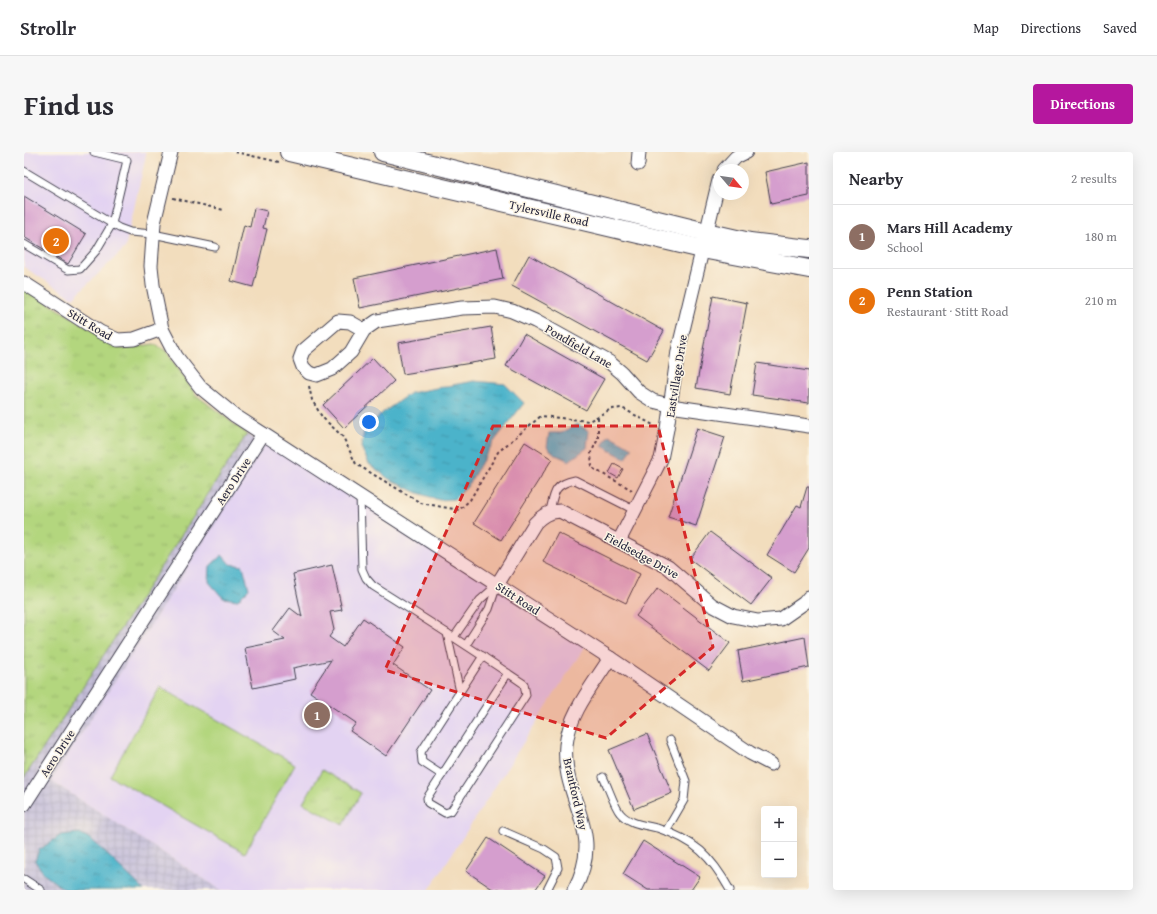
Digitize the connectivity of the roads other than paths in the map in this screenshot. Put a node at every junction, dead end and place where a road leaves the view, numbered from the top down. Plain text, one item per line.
1 (94, 152) edge
2 (171, 152) edge
3 (289, 152) edge
4 (383, 152) edge
5 (746, 152) edge
6 (730, 164) edge
7 (24, 171) edge
8 (714, 200) edge
9 (112, 224) junction
10 (706, 232) junction
11 (153, 234) junction
12 (24, 244) edge
13 (215, 247) dead end
14 (702, 249) junction
15 (809, 249) edge
16 (809, 269) edge
17 (24, 283) edge
18 (162, 329) junction
19 (364, 330) junction
20 (671, 406) junction
21 (809, 426) edge
22 (264, 434) junction
23 (360, 495) junction
24 (636, 510) junction
25 (550, 512) junction
26 (619, 541) junction
27 (497, 585) junction
28 (809, 598) edge
29 (447, 633) junction
30 (454, 637) junction
31 (466, 645) junction
32 (484, 656) junction
33 (610, 658) junction
34 (508, 673) junction
35 (460, 692) junction
36 (670, 740) dead end
37 (771, 764) dead end
38 (442, 775) junction
39 (603, 777) dead end
40 (24, 805) edge
41 (504, 831) dead end
42 (666, 831) junction
43 (24, 879) edge
44 (41, 890) edge
45 (547, 890) edge
46 (574, 890) edge
47 (730, 890) edge

1 - 9 lane
2 - 11 street
3 - 14 main road, Tylersville Road
4 - 10 main road, Tylersville Road
5 - 6 street
7 - 9 lane
8 - 10 street, Eastvillage Drive
9 - 11 lane
9 - 12 lane
10 - 14 street, Eastvillage Drive
10 - 15 main road, Tylersville Road
11 - 13 lane
11 - 18 street
14 - 16 main road, Tylersville Road
14 - 20 street, Eastvillage Drive
17 - 18 street, Stitt Road
18 - 22 street
19 - 19 street
19 - 20 street, Pondfield Lane
20 - 21 street, Pondfield Lane
20 - 24 street, Eastvillage Drive
22 - 23 street, Stitt Road
22 - 40 street, Aero Drive
23 - 27 street, Stitt Road
23 - 29 lane
24 - 25 lane
24 - 26 street, Eastvillage Drive
25 - 26 street, Fieldsedge Drive
25 - 27 street
26 - 28 street, Fieldsedge Drive
27 - 30 lane
27 - 31 lane
27 - 33 street, Stitt Road
29 - 30 lane
29 - 35 lane
30 - 31 lane
31 - 32 lane
32 - 34 lane
32 - 35 lane
33 - 37 street, Stitt Road
33 - 46 street, Brantford Way
34 - 38 lane
34 - 38 lane
35 - 38 lane
36 - 42 lane
39 - 42 lane
41 - 45 lane
42 - 47 lane
43 - 44 lane

